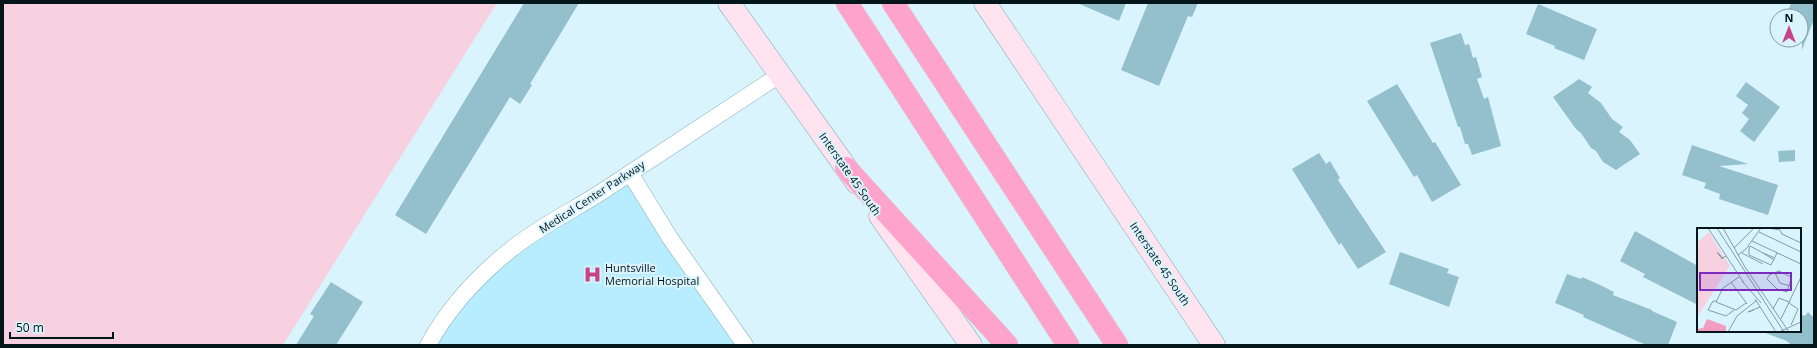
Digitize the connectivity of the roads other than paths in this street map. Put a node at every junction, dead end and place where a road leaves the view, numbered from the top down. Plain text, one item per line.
1 (729, 3) edge
2 (847, 3) edge
3 (893, 3) edge
4 (986, 3) edge
5 (781, 74) junction
6 (846, 168) junction
7 (630, 174) junction
8 (428, 345) edge
9 (745, 345) edge
10 (971, 345) edge
11 (1007, 345) edge
12 (1068, 345) edge
13 (1117, 345) edge
14 (1214, 345) edge

1 - 5 main road, Interstate 45 South
2 - 12 highway
3 - 13 highway
4 - 14 main road, Interstate 45 South
5 - 6 main road, Interstate 45 South
5 - 7 street, Medical Center Parkway
6 - 10 main road, Interstate 45 South
6 - 11 highway
7 - 8 street, Medical Center Parkway
7 - 9 street

